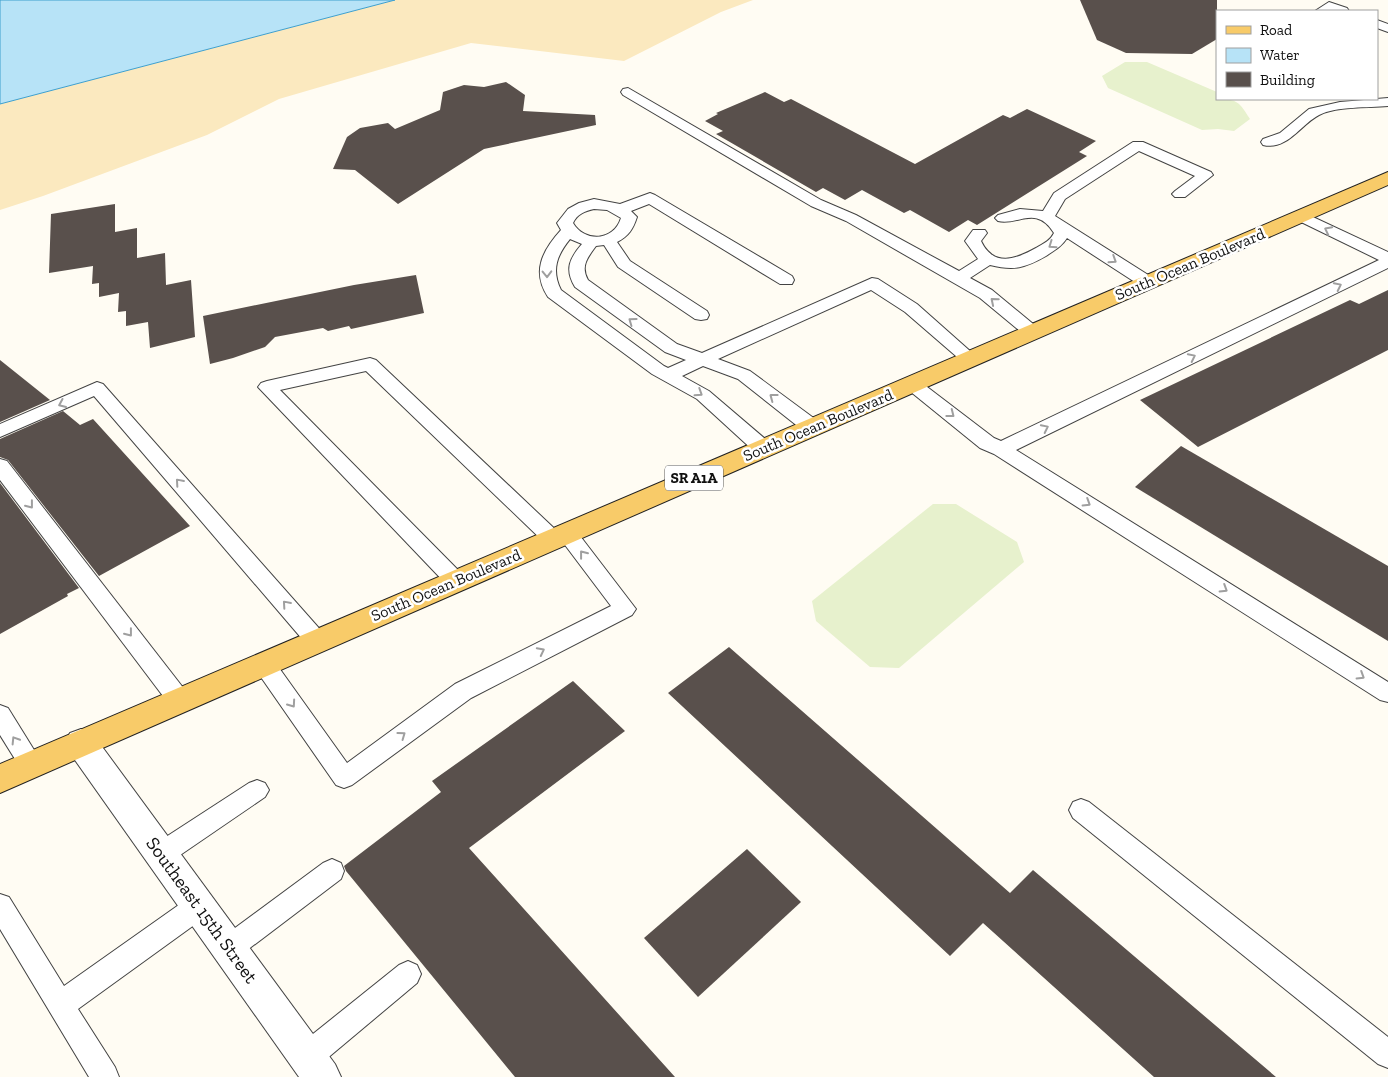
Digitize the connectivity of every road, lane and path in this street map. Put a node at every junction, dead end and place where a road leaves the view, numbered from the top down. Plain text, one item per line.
1 (1323, 10) edge
2 (1340, 10) edge
3 (628, 92) dead end
4 (1388, 102) edge
5 (1268, 142) dead end
6 (1388, 178) edge
7 (1180, 194) dead end
8 (621, 209) junction
9 (1300, 216) junction
10 (1003, 218) dead end
11 (1052, 221) junction
12 (568, 232) junction
13 (979, 234) dead end
14 (600, 241) junction
15 (988, 258) junction
16 (1388, 258) edge
17 (1388, 262) edge
18 (959, 278) junction
19 (786, 280) dead end
20 (1147, 282) junction
21 (701, 315) dead end
22 (1032, 332) junction
23 (701, 359) junction
24 (970, 359) junction
25 (668, 375) junction
26 (912, 384) junction
27 (812, 427) junction
28 (0, 432) edge
29 (763, 448) junction
30 (1001, 449) junction
31 (0, 466) edge
32 (560, 536) junction
33 (456, 581) junction
34 (318, 641) junction
35 (264, 664) junction
36 (1388, 693) edge
37 (180, 701) junction
38 (0, 716) edge
39 (81, 743) junction
40 (31, 765) junction
41 (0, 779) edge
42 (257, 790) dead end
43 (1081, 810) dead end
44 (161, 854) junction
45 (332, 871) dead end
46 (0, 906) edge
47 (199, 906) junction
48 (229, 948) junction
49 (408, 974) dead end
50 (61, 1005) junction
51 (1388, 1054) edge
52 (315, 1067) edge
53 (106, 1077) edge

1 - 2 lane
3 - 18 lane
4 - 5 lane
6 - 9 main road, South Ocean Boulevard / SR A1A
7 - 11 lane
8 - 12 lane
8 - 14 lane
8 - 19 lane
16 -> 9 lane
9 - 20 main road, South Ocean Boulevard / SR A1A
10 - 11 lane
11 -> 15 lane
11 -> 20 lane
12 - 14 lane
12 -> 25 lane
13 - 15 lane
14 - 21 lane
23 -> 14 lane
15 - 18 lane
30 -> 17 lane
22 -> 18 lane
20 - 22 main road, South Ocean Boulevard / SR A1A
22 - 24 main road, South Ocean Boulevard / SR A1A
23 - 24 lane
23 - 25 lane
27 -> 23 lane
24 - 26 main road, South Ocean Boulevard / SR A1A
25 -> 29 lane
26 - 27 main road, South Ocean Boulevard / SR A1A
26 -> 30 lane
27 - 29 main road, South Ocean Boulevard / SR A1A
34 -> 28 lane
29 - 32 main road, South Ocean Boulevard / SR A1A
30 -> 36 lane
31 -> 37 lane
32 - 33 main road, South Ocean Boulevard / SR A1A
32 - 33 lane
35 -> 32 lane
33 - 34 main road, South Ocean Boulevard / SR A1A
34 - 35 main road, South Ocean Boulevard / SR A1A
35 - 37 main road, South Ocean Boulevard / SR A1A
37 - 39 main road, South Ocean Boulevard / SR A1A
40 -> 38 lane
39 - 40 main road, South Ocean Boulevard / SR A1A
39 - 44 street, Southeast 15th Street
40 - 41 main road, South Ocean Boulevard / SR A1A
42 - 44 lane
43 - 51 lane
44 - 47 street, Southeast 15th Street
45 - 48 lane
46 - 50 lane
47 - 48 street, Southeast 15th Street
47 - 50 lane
48 - 52 street, Southeast 15th Street
49 - 52 lane
50 - 53 lane

